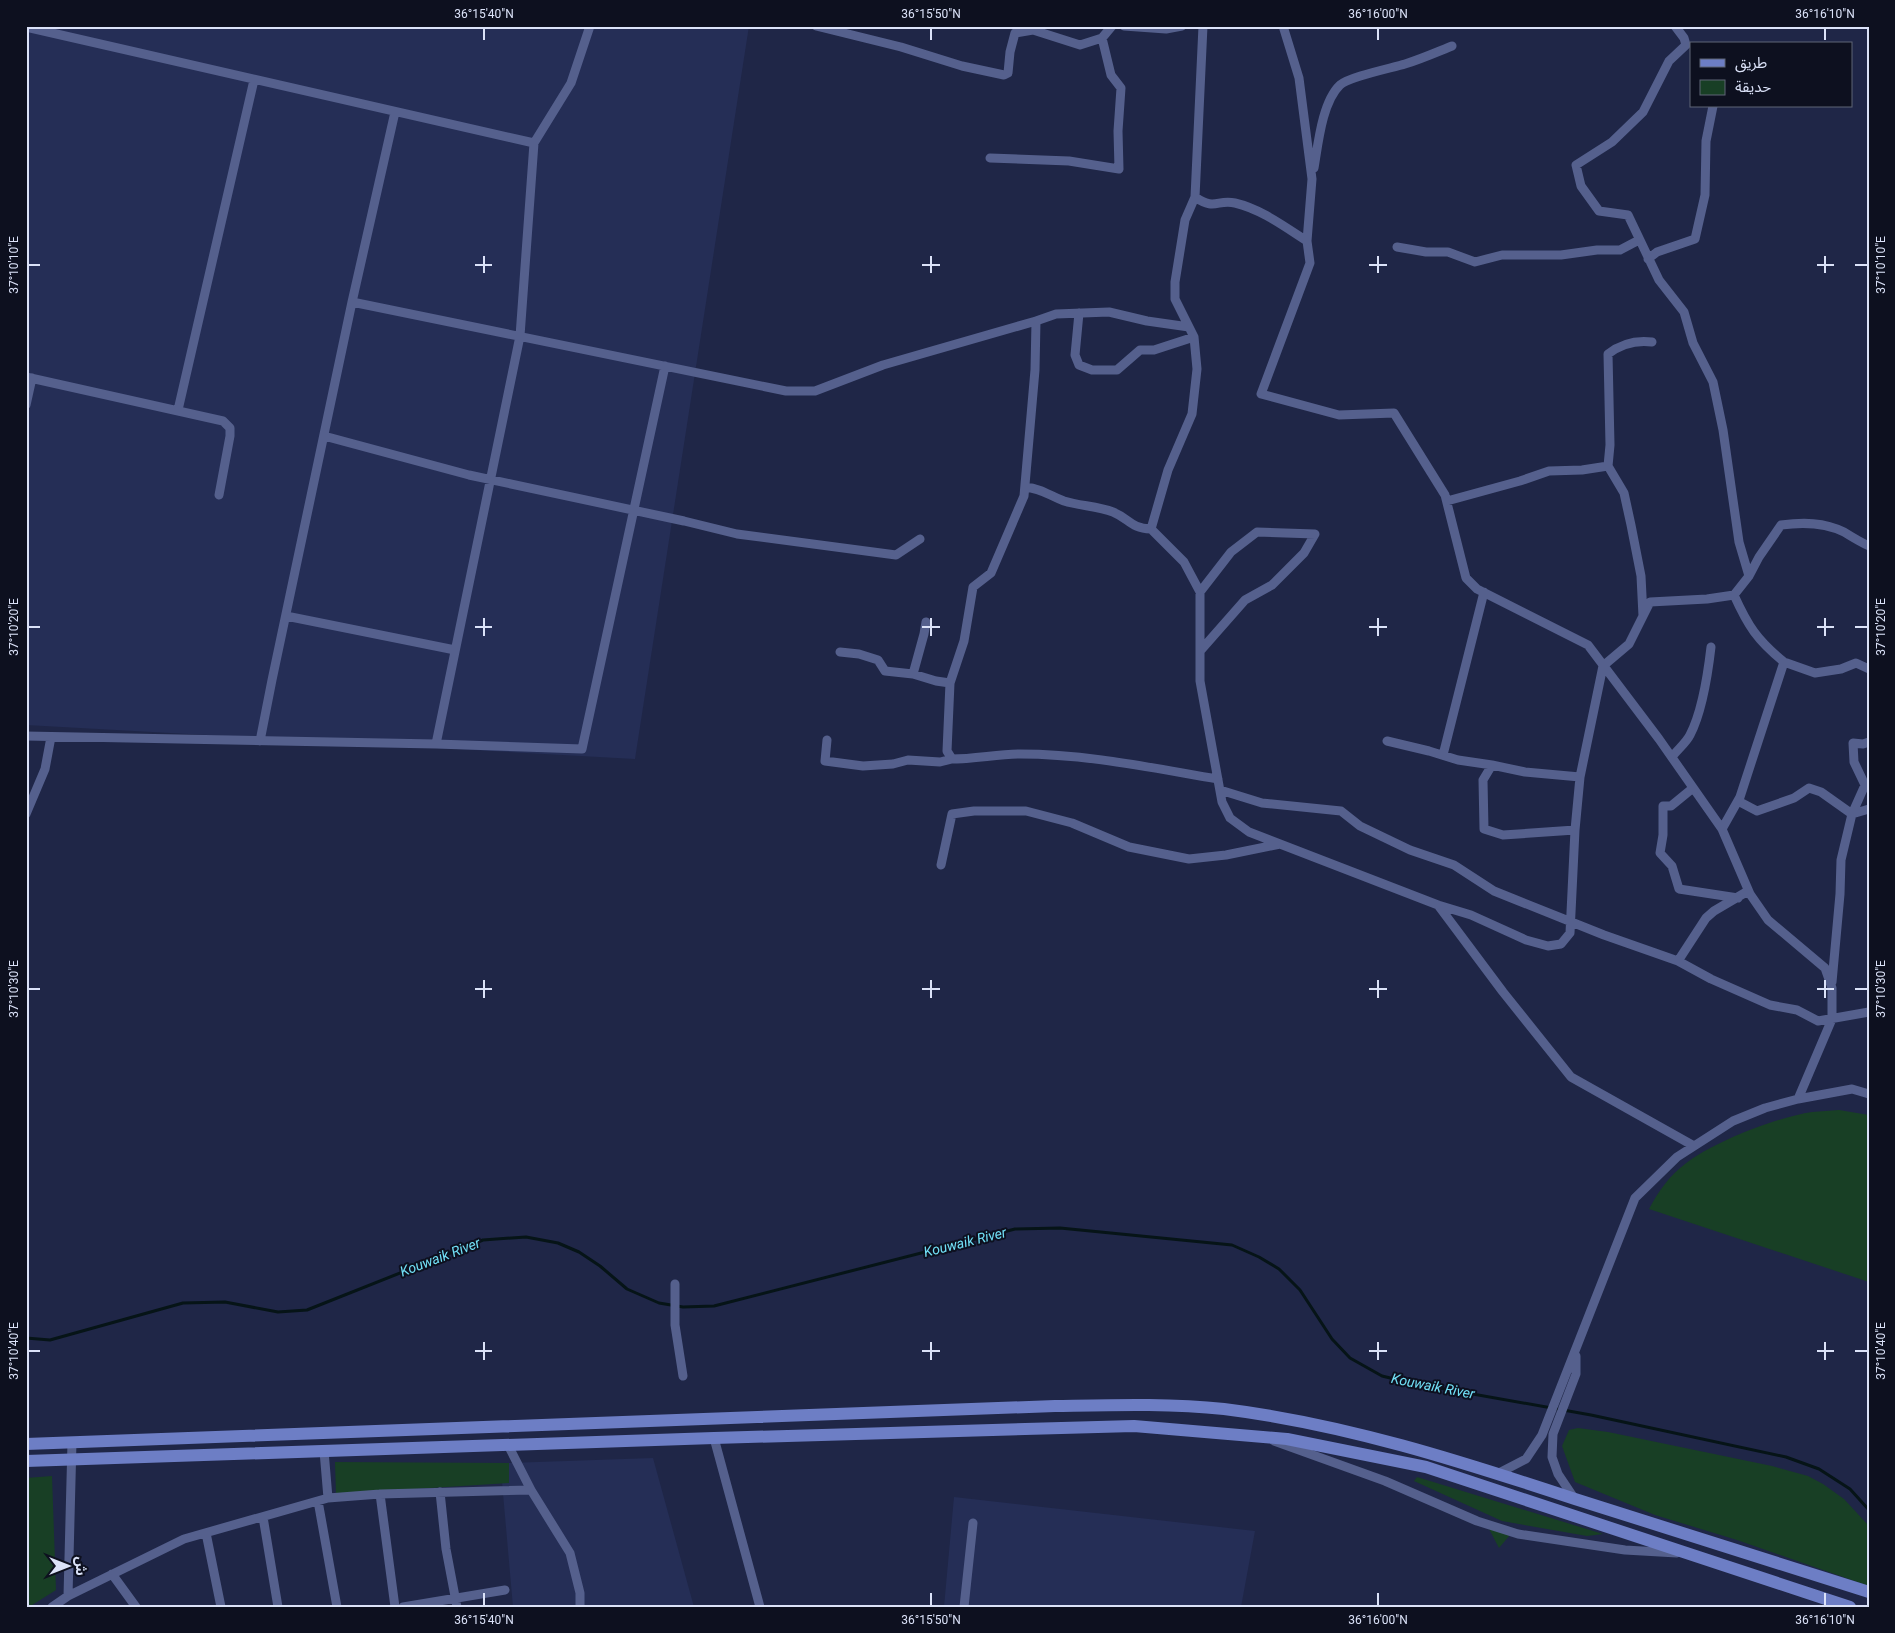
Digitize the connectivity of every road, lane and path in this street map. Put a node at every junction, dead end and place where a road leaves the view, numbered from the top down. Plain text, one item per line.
1 (590, 26) edge
2 (816, 26) edge
3 (1112, 26) edge
4 (1124, 26) edge
5 (1182, 26) edge
6 (1203, 26) edge
7 (1283, 26) edge
8 (1675, 26) edge
9 (26, 27) edge
10 (1102, 38) junction
11 (1684, 38) junction
12 (1690, 42) edge
13 (1452, 46) dead end
14 (254, 80) junction
15 (1713, 108) edge
16 (395, 112) junction
17 (534, 143) junction
18 (990, 158) dead end
19 (1312, 178) junction
20 (1194, 198) junction
21 (1639, 240) junction
22 (1307, 241) junction
23 (1397, 247) dead end
24 (1648, 259) junction
25 (352, 302) junction
26 (1079, 313) junction
27 (1036, 322) junction
28 (1189, 327) junction
29 (520, 336) junction
30 (1194, 338) junction
31 (1652, 342) dead end
32 (665, 366) junction
33 (29, 377) edge
34 (26, 405) edge
35 (178, 410) junction
36 (324, 436) junction
37 (1608, 466) junction
38 (490, 479) junction
39 (1025, 487) junction
40 (219, 495) dead end
41 (1447, 501) junction
42 (634, 510) junction
43 (1151, 530) junction
44 (920, 539) dead end
45 (1869, 546) edge
46 (1749, 576) junction
47 (1200, 592) junction
48 (1484, 592) junction
49 (1734, 595) junction
50 (286, 616) junction
51 (1643, 616) junction
52 (926, 622) dead end
53 (1711, 647) dead end
54 (455, 650) junction
55 (1200, 650) junction
56 (840, 652) dead end
57 (1784, 662) junction
58 (1603, 666) junction
59 (1869, 668) edge
60 (913, 674) junction
61 (950, 683) junction
62 (26, 736) edge
63 (52, 736) junction
64 (827, 740) dead end
65 (1388, 741) dead end
66 (260, 742) junction
67 (1869, 742) edge
68 (436, 744) junction
69 (1443, 755) junction
70 (1672, 757) junction
71 (952, 759) junction
72 (1492, 765) junction
73 (1580, 777) junction
74 (1218, 779) junction
75 (1693, 788) junction
76 (1220, 790) junction
77 (1738, 801) junction
78 (1869, 809) edge
79 (26, 814) edge
80 (1852, 814) junction
81 (1722, 829) junction
82 (1575, 830) junction
83 (1280, 844) junction
84 (941, 865) dead end
85 (1748, 891) junction
86 (1738, 898) junction
87 (1438, 905) junction
88 (1571, 922) junction
89 (1678, 961) junction
90 (1832, 988) junction
91 (1869, 1012) edge
92 (1832, 1019) junction
93 (1869, 1094) edge
94 (1798, 1099) junction
95 (1694, 1146) junction
96 (675, 1288) dead end
97 (1571, 1373) junction
98 (683, 1376) dead end
99 (374, 1432) junction
100 (1262, 1437) junction
101 (714, 1438) junction
102 (72, 1442) junction
103 (26, 1444) edge
104 (508, 1445) junction
105 (374, 1449) junction
106 (324, 1451) junction
107 (72, 1460) junction
108 (26, 1461) edge
109 (1498, 1473) junction
110 (530, 1490) junction
111 (440, 1492) junction
112 (380, 1494) junction
113 (328, 1498) junction
114 (1574, 1498) junction
115 (318, 1501) junction
116 (263, 1518) junction
117 (972, 1523) dead end
118 (206, 1533) junction
119 (1689, 1554) junction
120 (112, 1574) junction
121 (505, 1590) dead end
122 (1869, 1592) edge
123 (68, 1596) junction
124 (457, 1602) edge
125 (52, 1607) edge
126 (136, 1607) edge
127 (221, 1607) edge
128 (278, 1607) edge
129 (337, 1607) edge
130 (395, 1607) edge
131 (403, 1607) edge
132 (580, 1607) edge
133 (760, 1607) edge
134 (964, 1607) edge
135 (1850, 1607) edge

1 - 17 street
2 - 10 street
3 - 10 street
4 - 5 street
6 - 20 street
7 - 19 street
8 - 11 street
9 - 14 street
10 - 18 street
11 - 12 street
11 - 21 street
13 - 19 street
14 - 16 street
14 - 35 street
15 - 24 street
16 - 17 street
16 - 25 street
17 - 29 street
19 - 22 street
20 - 22 street
20 - 28 street
21 - 23 street
21 - 24 street
22 - 41 street
24 - 46 street
25 - 29 street
25 - 36 street
26 - 27 street
26 - 28 street
26 - 30 street
27 - 32 street
27 - 39 street
28 - 30 street
29 - 32 street
29 - 38 street
30 - 43 street
31 - 37 street
32 - 42 street
33 - 34 street
33 - 35 street
35 - 40 street
36 - 38 street
36 - 50 street
37 - 41 street
37 - 51 street
38 - 42 street
38 - 54 street
39 - 43 street
39 - 61 street
41 - 48 street
42 - 44 street
42 - 68 street
43 - 47 street
45 - 46 street
46 - 49 street
47 - 55 street
47 - 55 street
48 - 58 street
48 - 69 street
49 - 51 street
49 - 57 street
50 - 54 street
50 - 66 street
51 - 58 street
52 - 60 street
53 - 70 street
54 - 68 street
55 - 74 street
56 - 60 street
57 - 59 street
57 - 77 street
58 - 70 street
58 - 73 street
60 - 61 street
61 - 71 street
62 - 63 street
63 - 66 street
63 - 79 street
64 - 71 street
65 - 69 street
66 - 68 street
67 - 80 street
69 - 72 street
70 - 75 street
71 - 74 street
72 - 73 street
72 - 82 street
73 - 82 street
74 - 76 street
75 - 81 street
75 - 86 street
76 - 83 street
76 - 88 street
77 - 80 street
77 - 81 street
78 - 80 street
80 - 90 street
81 - 85 street
82 - 88 street
83 - 84 street
83 - 87 street
85 - 86 street
85 - 90 street
86 - 89 street
87 - 88 street
87 - 95 street
88 - 89 street
89 - 92 street
90 - 92 street
91 - 92 street
92 - 94 street
93 - 94 street
94 - 95 street
95 - 97 street
96 - 98 street
97 - 109 street
97 - 114 street
99 - 102 main road
99 - 105 main road
99 - 109 main road
100 - 101 main road
100 - 119 main road
100 - 119 street
101 - 104 main road
101 - 133 street
102 - 103 main road
102 - 107 street
104 - 105 main road
104 - 110 street
105 - 106 main road
106 - 107 main road
106 - 113 street
107 - 108 main road
107 - 123 street
109 - 114 main road
110 - 111 street
110 - 132 street
111 - 112 street
111 - 124 street
112 - 113 street
112 - 130 street
113 - 115 street
114 - 122 main road
115 - 116 street
115 - 129 street
116 - 118 street
116 - 128 street
117 - 134 street
118 - 120 street
118 - 127 street
119 - 135 main road
120 - 123 street
120 - 126 street
121 - 124 street
123 - 125 street
124 - 131 street

